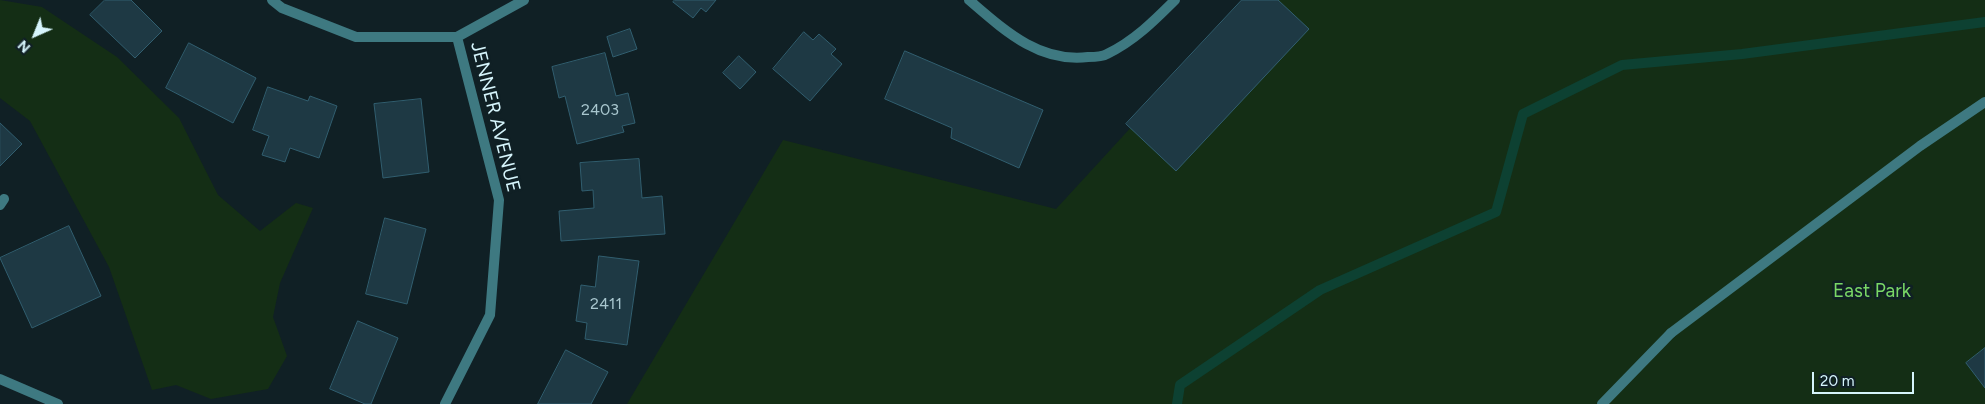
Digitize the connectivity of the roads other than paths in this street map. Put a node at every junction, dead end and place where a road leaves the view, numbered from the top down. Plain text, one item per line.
1 (272, 0) edge
2 (524, 0) edge
3 (969, 0) edge
4 (1176, 0) edge
5 (457, 37) junction
6 (1985, 102) edge
7 (0, 379) edge
8 (58, 404) edge
9 (445, 404) edge
10 (1602, 404) edge

1 - 5 street
2 - 5 street
3 - 4 street
5 - 9 street, JENNER AVENUE
6 - 10 street
7 - 8 street

